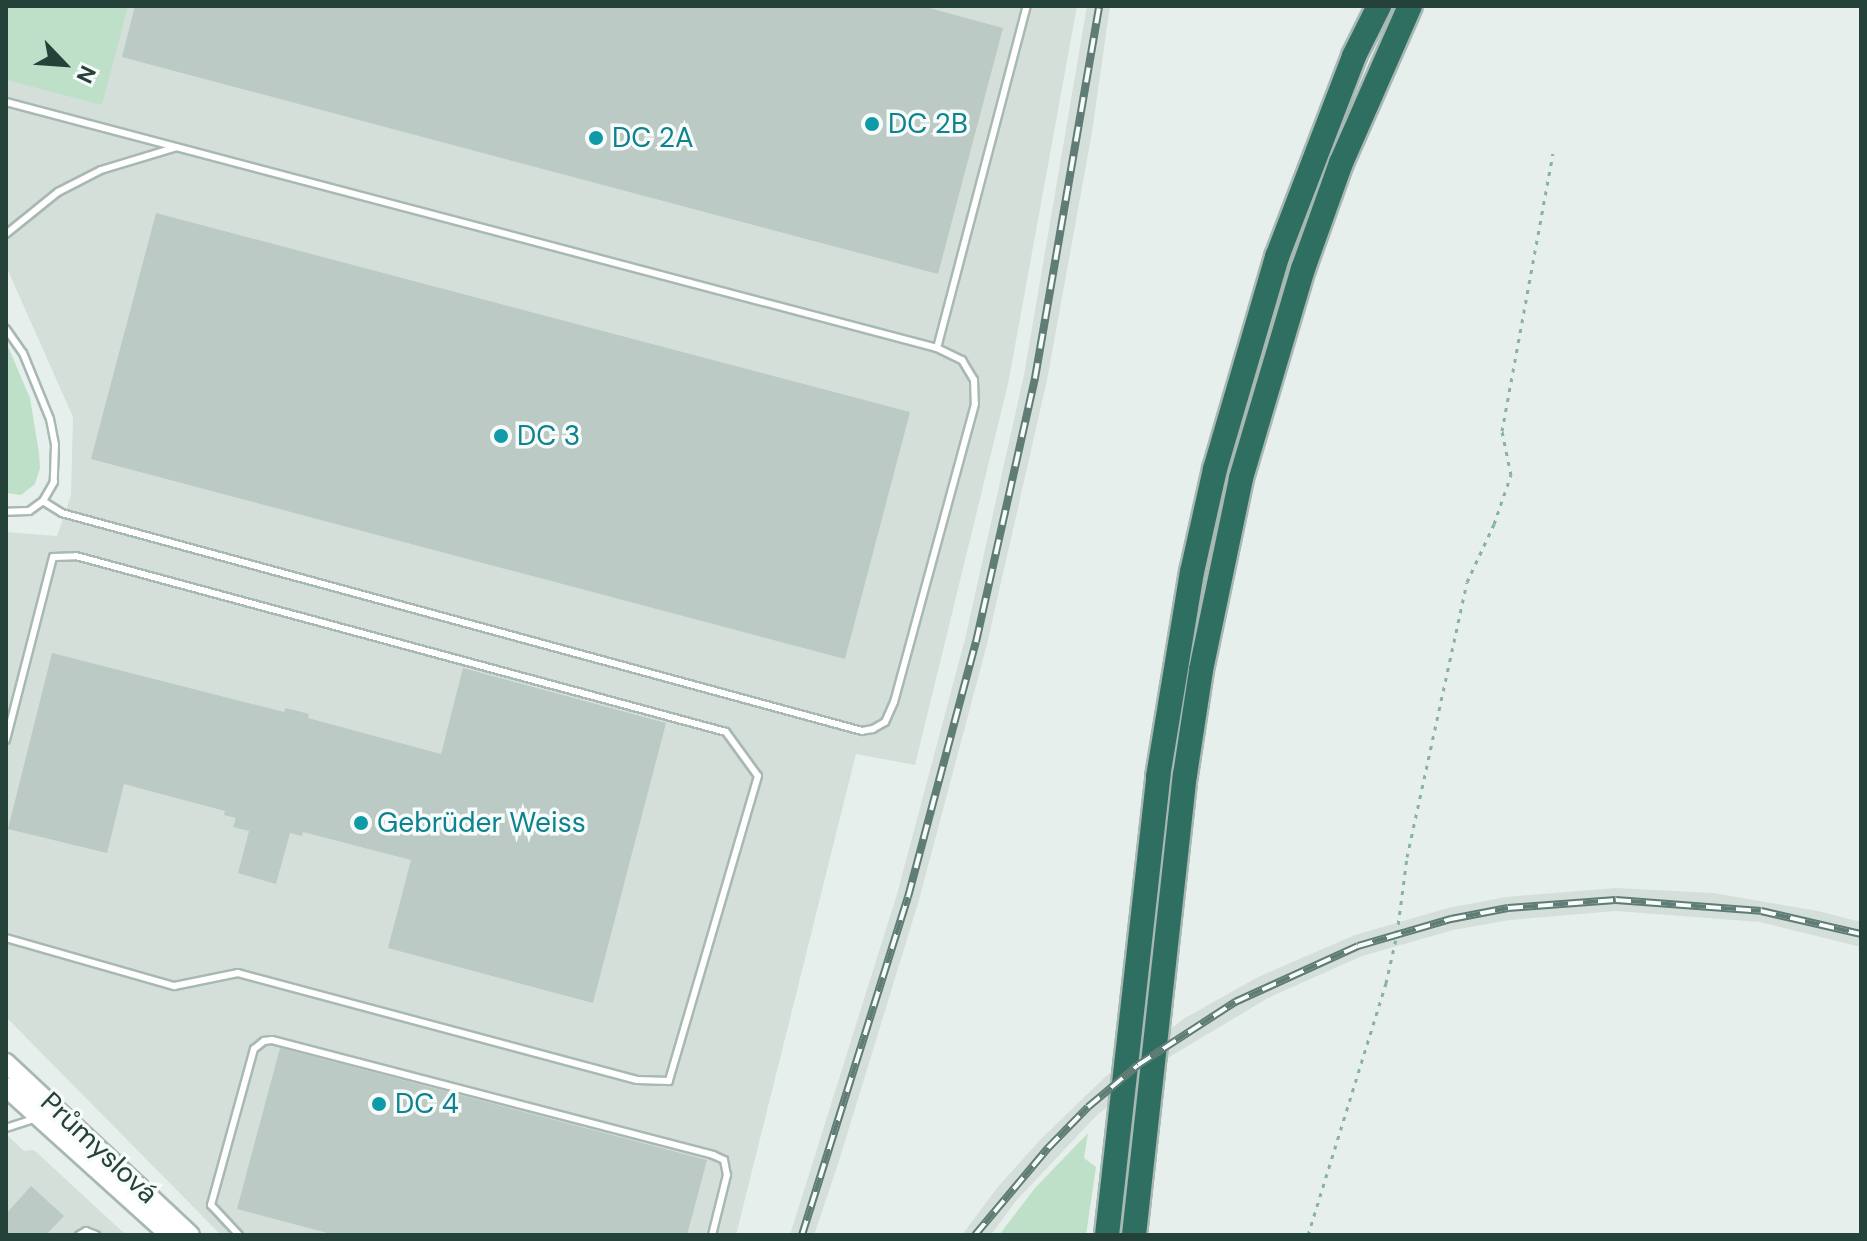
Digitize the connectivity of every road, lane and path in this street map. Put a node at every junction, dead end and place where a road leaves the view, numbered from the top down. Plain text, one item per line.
1 (1027, 6) edge
2 (1379, 6) edge
3 (1410, 6) edge
4 (6, 102) edge
5 (177, 147) junction
6 (1553, 154) dead end
7 (6, 234) edge
8 (6, 329) edge
9 (937, 348) junction
10 (43, 501) junction
11 (6, 512) edge
12 (6, 740) edge
13 (6, 938) edge
14 (6, 1063) edge
15 (6, 1087) edge
16 (40, 1117) junction
17 (6, 1128) edge
18 (79, 1235) edge
19 (96, 1235) edge
20 (170, 1235) edge
21 (190, 1235) edge
22 (239, 1235) edge
23 (712, 1235) edge
24 (1107, 1235) edge
25 (1134, 1235) edge
26 (1308, 1235) edge

1 - 9 lane
2 - 24 highway
3 - 25 highway
4 - 5 lane
5 - 7 lane
5 - 9 lane
6 - 26 path
8 - 10 lane
9 - 10 lane
10 - 11 lane
12 - 13 lane
14 - 21 main road, Průmyslová
15 - 16 main road, Průmyslová
16 - 17 lane
16 - 20 main road, Průmyslová
18 - 19 lane
22 - 23 lane

